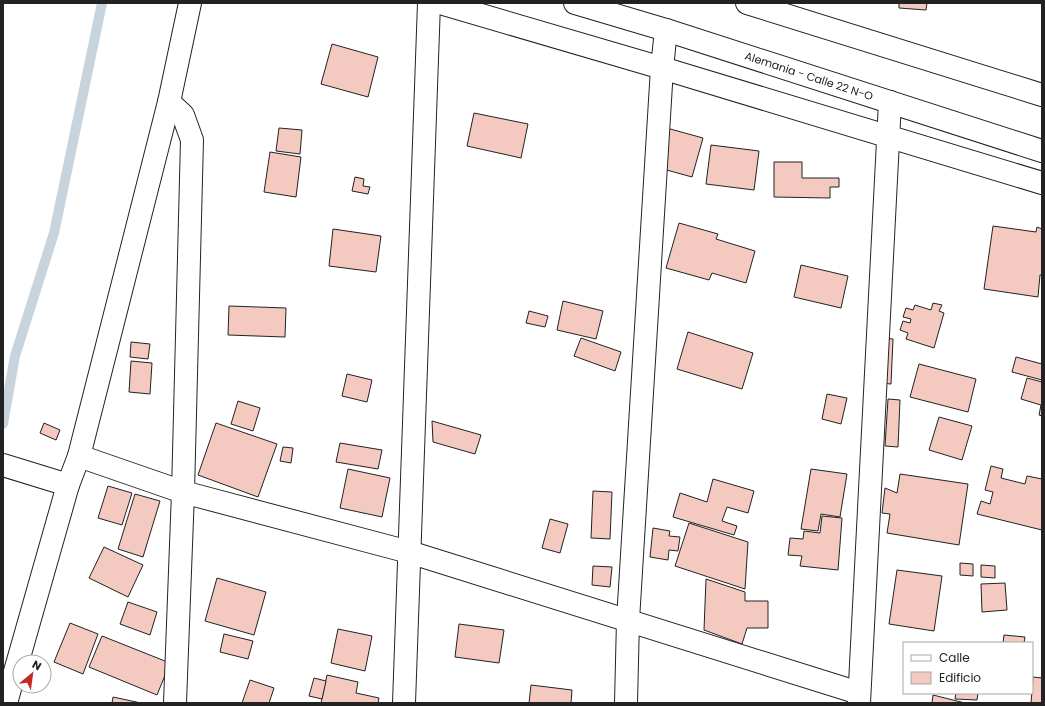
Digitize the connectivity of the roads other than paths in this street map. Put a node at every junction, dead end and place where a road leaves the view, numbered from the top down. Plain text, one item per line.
1 (190, 3) edge
2 (430, 3) edge
3 (440, 3) edge
4 (575, 3) edge
5 (747, 3) edge
6 (666, 30) junction
7 (662, 68) junction
8 (1042, 95) edge
9 (169, 102) junction
10 (890, 102) junction
11 (888, 136) junction
12 (1042, 151) edge
13 (1042, 183) edge
14 (79, 456) junction
15 (3, 466) edge
16 (68, 485) junction
17 (183, 492) junction
18 (409, 552) junction
19 (628, 620) junction
20 (859, 698) edge
21 (6, 703) edge
22 (175, 703) edge
23 (404, 703) edge
24 (626, 703) edge

1 - 9 street
2 - 18 street
3 - 7 street
4 - 6 street, Alemania - Calle 22 N-O
5 - 8 street
6 - 7 street
6 - 10 street, Alemania - Calle 22 N-O
7 - 11 street
7 - 19 street
9 - 14 street
9 - 17 street
10 - 11 street
10 - 12 street, Alemania - Calle 22 N-O
11 - 13 street
11 - 20 street
14 - 16 street
14 - 17 street
15 - 16 street
16 - 21 street
17 - 18 street
17 - 22 street
18 - 19 street
18 - 23 street
19 - 20 street
19 - 24 street

